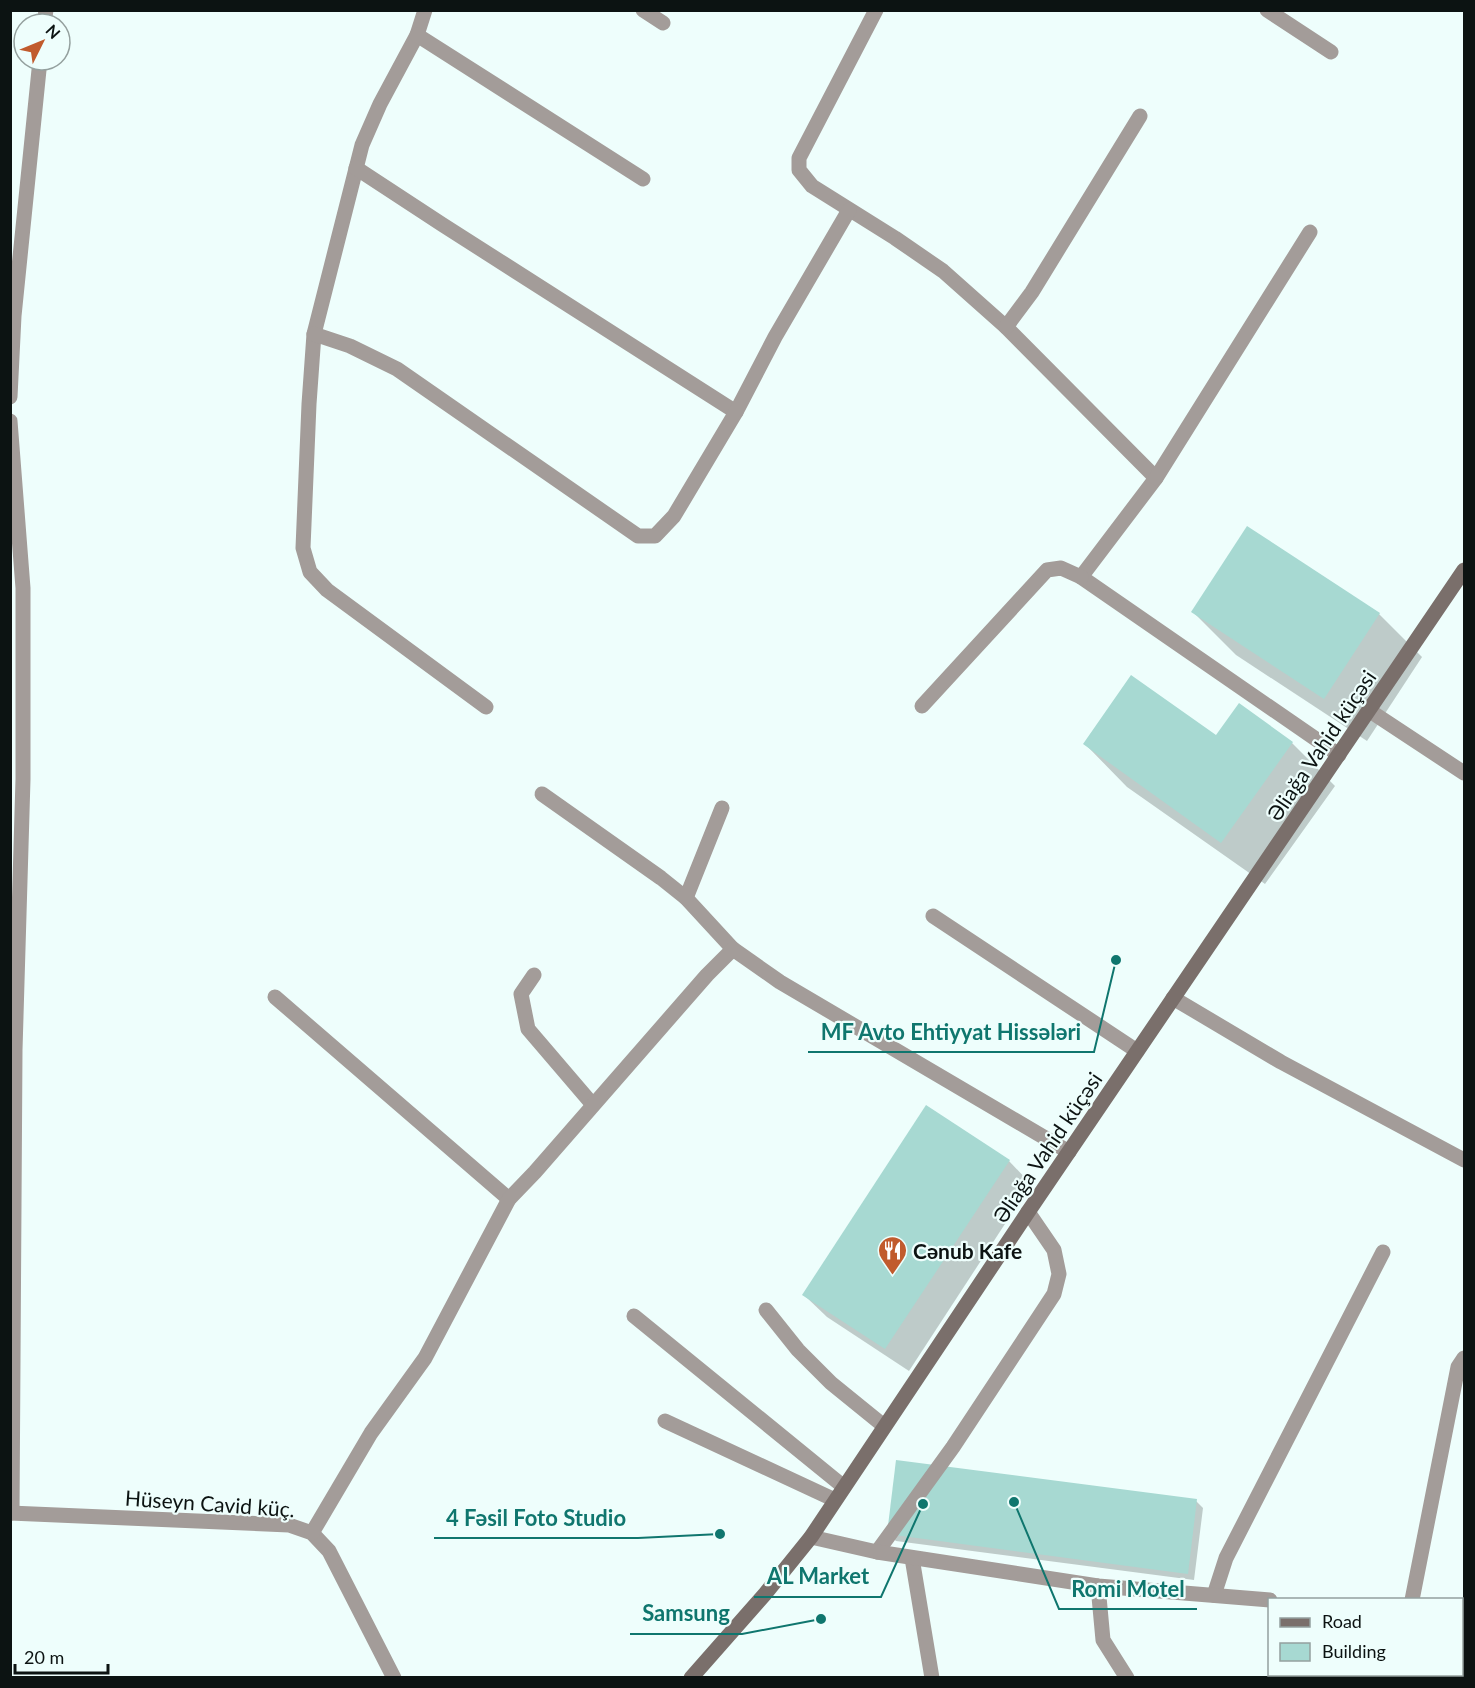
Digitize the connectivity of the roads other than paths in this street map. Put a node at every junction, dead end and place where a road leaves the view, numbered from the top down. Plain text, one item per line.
1 (425, 10) edge
2 (643, 10) edge
3 (876, 10) edge
4 (1267, 10) edge
5 (663, 23) dead end
6 (417, 35) junction
7 (1332, 52) dead end
8 (39, 72) edge
9 (1140, 116) dead end
10 (356, 168) junction
11 (643, 179) dead end
12 (849, 210) junction
13 (1311, 232) dead end
14 (1006, 327) junction
15 (314, 334) junction
16 (10, 397) edge
17 (736, 412) junction
18 (10, 422) edge
19 (1156, 478) junction
20 (1464, 570) edge
21 (1081, 577) junction
22 (922, 706) dead end
23 (486, 707) dead end
24 (1370, 711) junction
25 (1340, 755) junction
26 (1464, 772) edge
27 (542, 794) dead end
28 (722, 808) dead end
29 (686, 898) junction
30 (933, 916) dead end
31 (733, 949) junction
32 (534, 975) dead end
33 (275, 997) dead end
34 (1173, 999) junction
35 (1137, 1051) junction
36 (594, 1105) junction
37 (1069, 1152) junction
38 (1464, 1160) edge
39 (509, 1199) junction
40 (1028, 1212) junction
41 (1383, 1252) dead end
42 (766, 1310) dead end
43 (634, 1316) dead end
44 (1464, 1358) edge
45 (666, 1421) dead end
46 (884, 1426) junction
47 (844, 1487) junction
48 (835, 1500) junction
49 (11, 1513) edge
50 (312, 1533) junction
51 (811, 1536) junction
52 (877, 1552) junction
53 (912, 1558) junction
54 (1098, 1586) junction
55 (1214, 1595) junction
56 (1412, 1598) edge
57 (1268, 1600) edge
58 (394, 1677) edge
59 (692, 1677) edge
60 (932, 1677) edge
61 (1127, 1677) edge

1 - 6 street
2 - 5 street
3 - 12 street
4 - 7 street
6 - 10 street
6 - 11 street
8 - 16 street
9 - 14 street
10 - 15 street
10 - 17 street
12 - 14 street
12 - 17 street
13 - 19 street
14 - 19 street
15 - 17 street
15 - 23 street
18 - 49 street
19 - 21 street
20 - 24 main road, Əliağa Vahid küçəsi
21 - 22 street
21 - 25 street
24 - 25 main road, Əliağa Vahid küçəsi
24 - 26 street
25 - 34 main road, Əliağa Vahid küçəsi
27 - 29 street
28 - 29 street
29 - 31 street
30 - 35 street
31 - 36 street
31 - 37 street
32 - 36 street
33 - 39 street
34 - 35 main road, Əliağa Vahid küçəsi
34 - 38 street
35 - 37 main road, Əliağa Vahid küçəsi
36 - 39 street
37 - 40 main road, Əliağa Vahid küçəsi
39 - 50 street
40 - 46 main road, Əliağa Vahid küçəsi
40 - 52 street
41 - 55 street
42 - 46 street
43 - 47 street
44 - 56 street
45 - 48 street
46 - 47 main road, Əliağa Vahid küçəsi
47 - 48 main road, Əliağa Vahid küçəsi
48 - 51 main road, Əliağa Vahid küçəsi
49 - 50 street, Hüseyn Cavid küç.
50 - 58 street, Hüseyn Cavid küç.
51 - 52 street
51 - 59 main road, Əliağa Vahid küçəsi
52 - 53 street
53 - 54 street
53 - 60 street
54 - 55 street
54 - 61 street
55 - 57 street

